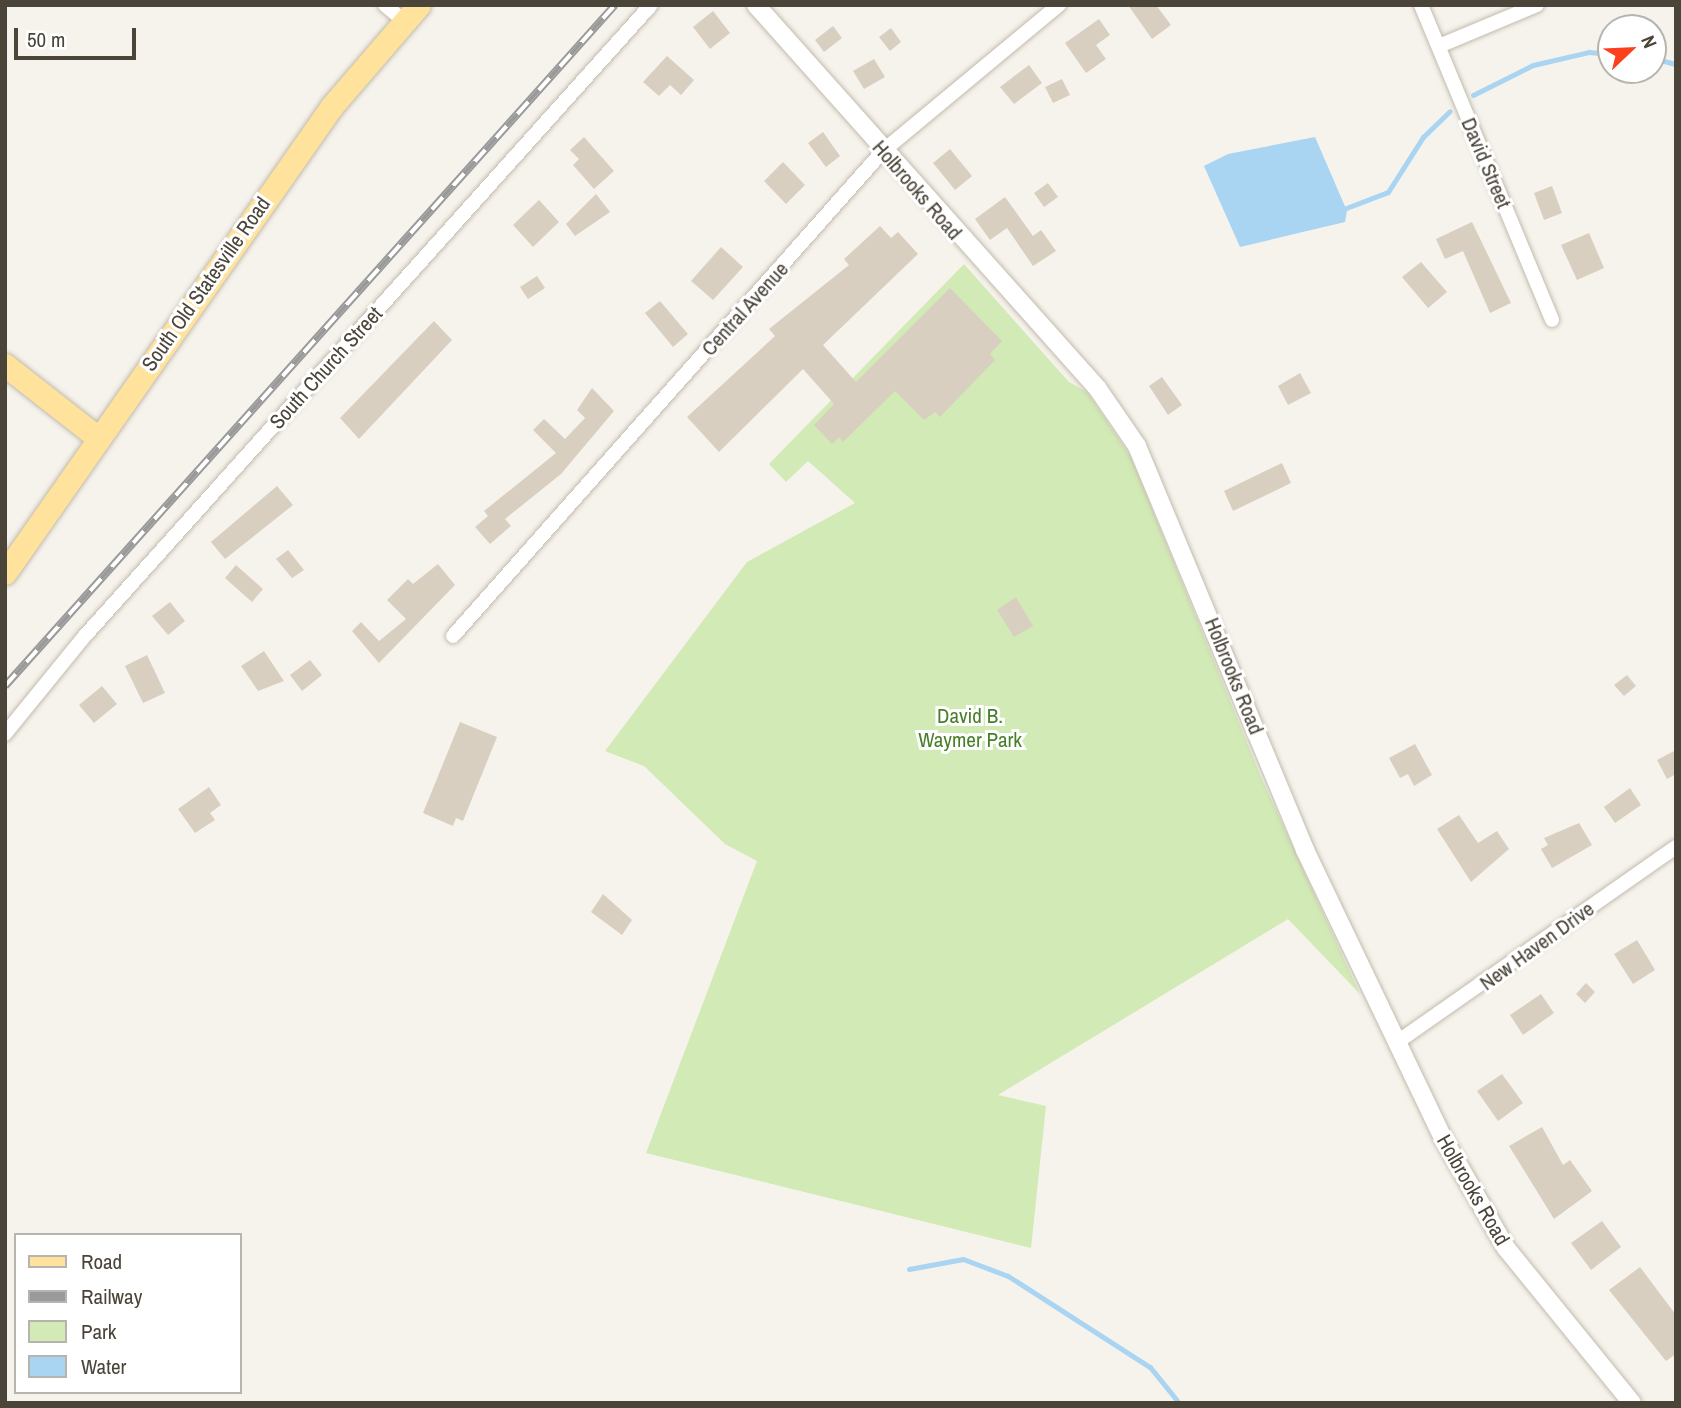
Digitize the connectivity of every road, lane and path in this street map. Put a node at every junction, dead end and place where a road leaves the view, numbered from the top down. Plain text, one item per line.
1 (385, 5) edge
2 (651, 5) edge
3 (756, 5) edge
4 (1059, 5) edge
5 (1422, 5) edge
6 (1537, 5) edge
7 (411, 13) edge
8 (1438, 46) junction
9 (883, 151) junction
10 (1552, 320) dead end
11 (5, 365) edge
12 (97, 438) junction
13 (5, 572) edge
14 (453, 636) dead end
15 (5, 734) edge
16 (1676, 847) edge
17 (1396, 1043) junction
18 (1632, 1403) edge

1 - 7 street
2 - 15 street, South Church Street
3 - 9 street, Holbrooks Road
4 - 9 street, Central Avenue
5 - 8 street, David Street
6 - 8 street
7 - 12 main road, South Old Statesville Road
8 - 10 street, David Street
9 - 14 street, Central Avenue
9 - 17 street, Holbrooks Road
11 - 12 main road
12 - 13 main road, South Old Statesville Road
16 - 17 street, New Haven Drive
17 - 18 street, Holbrooks Road

